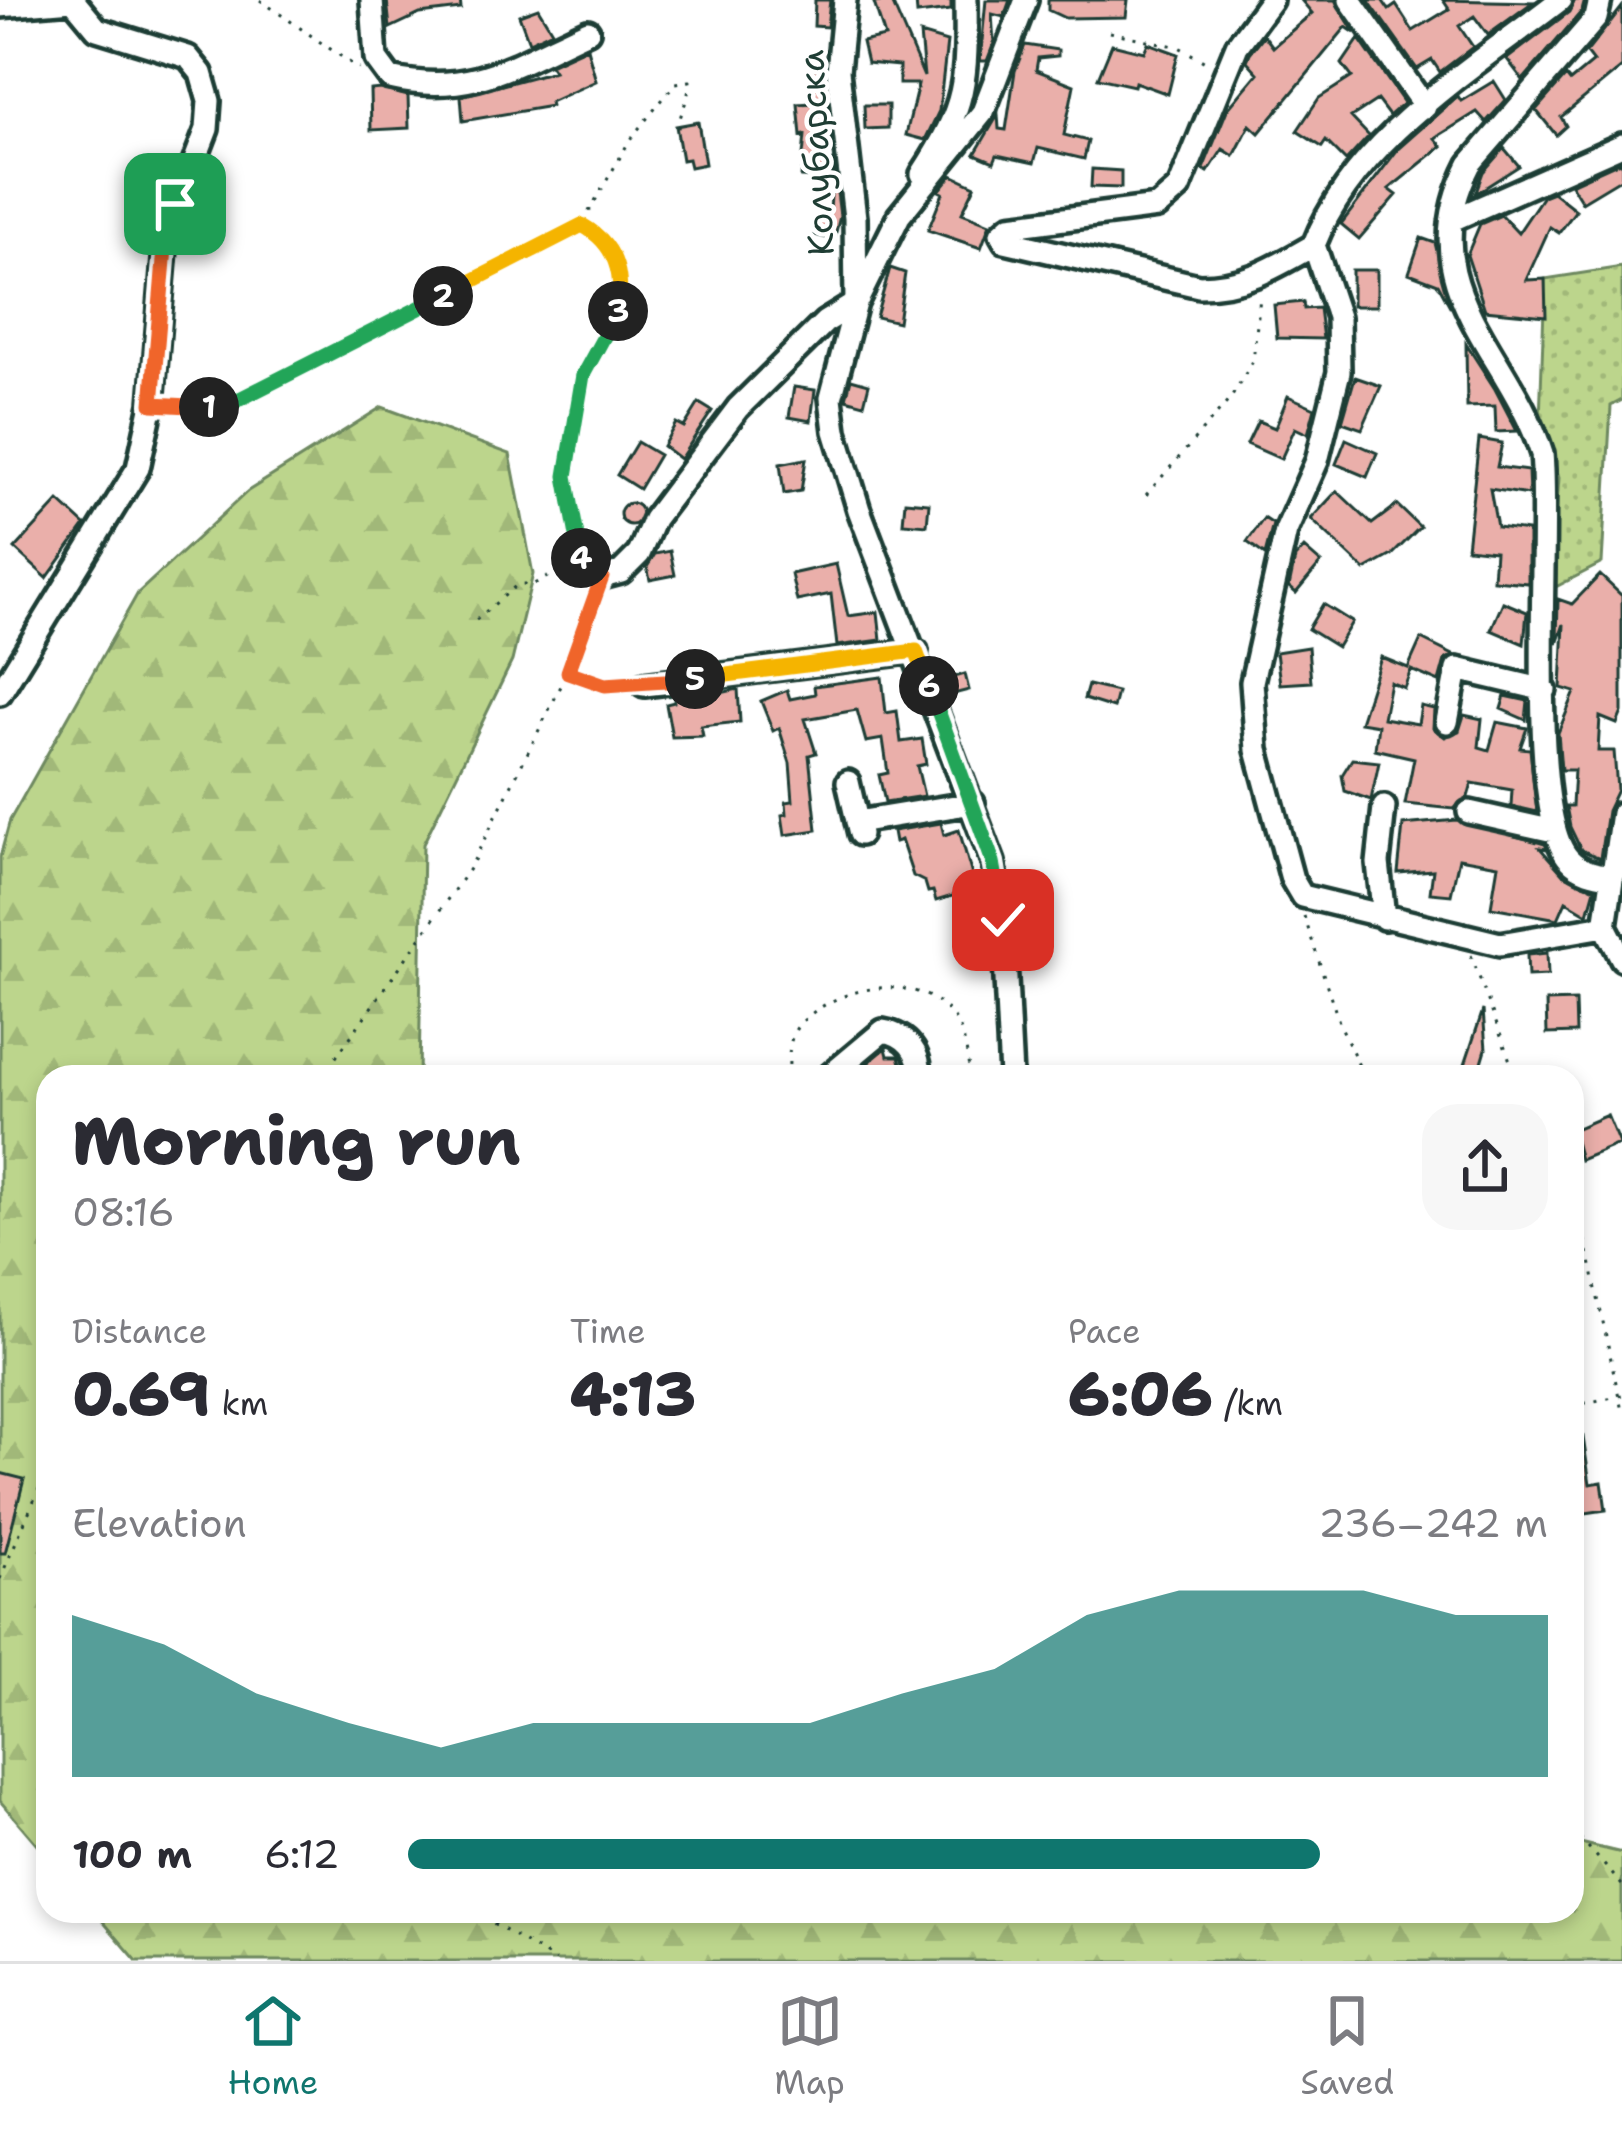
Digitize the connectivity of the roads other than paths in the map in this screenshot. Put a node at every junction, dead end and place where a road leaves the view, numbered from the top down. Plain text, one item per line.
1 (73, 0) edge
2 (372, 0) edge
3 (845, 0) edge
4 (966, 0) edge
5 (1026, 0) edge
6 (1271, 0) edge
7 (1350, 0) edge
8 (1560, 0) edge
9 (1600, 0) edge
10 (0, 6) edge
11 (588, 31) dead end
12 (1425, 106) junction
13 (1622, 145) edge
14 (899, 216) junction
15 (1452, 220) junction
16 (1314, 245) junction
17 (856, 303) junction
18 (602, 577) road end
19 (916, 651) junction
20 (644, 685) road end
21 (1546, 690) junction
22 (0, 693) edge
23 (1448, 722) dead end
24 (848, 782) dead end
25 (973, 803) junction
26 (1384, 807) dead end
27 (1469, 812) dead end
28 (1622, 814) edge
29 (1554, 831) junction
30 (1620, 846) edge
31 (1611, 876) junction
32 (1384, 918) junction
33 (1605, 926) junction
34 (1622, 959) edge
35 (843, 1065) edge
36 (916, 1065) edge
37 (1010, 1065) edge

1 - 10 street
1 - 22 street
2 - 11 street
3 - 17 street, Колубарска
4 - 14 street
5 - 14 street
6 - 16 street
7 - 12 street
8 - 12 street
9 - 15 street
12 - 16 street
13 - 15 street
14 - 17 street
15 - 21 street
16 - 32 street
17 - 18 street
17 - 19 street
19 - 20 street
19 - 25 street
21 - 23 street
21 - 29 street
24 - 25 street
25 - 37 street
26 - 32 street
27 - 29 street
28 - 30 street
29 - 31 street
30 - 31 street
31 - 33 street
32 - 33 street
33 - 34 street
35 - 36 street

